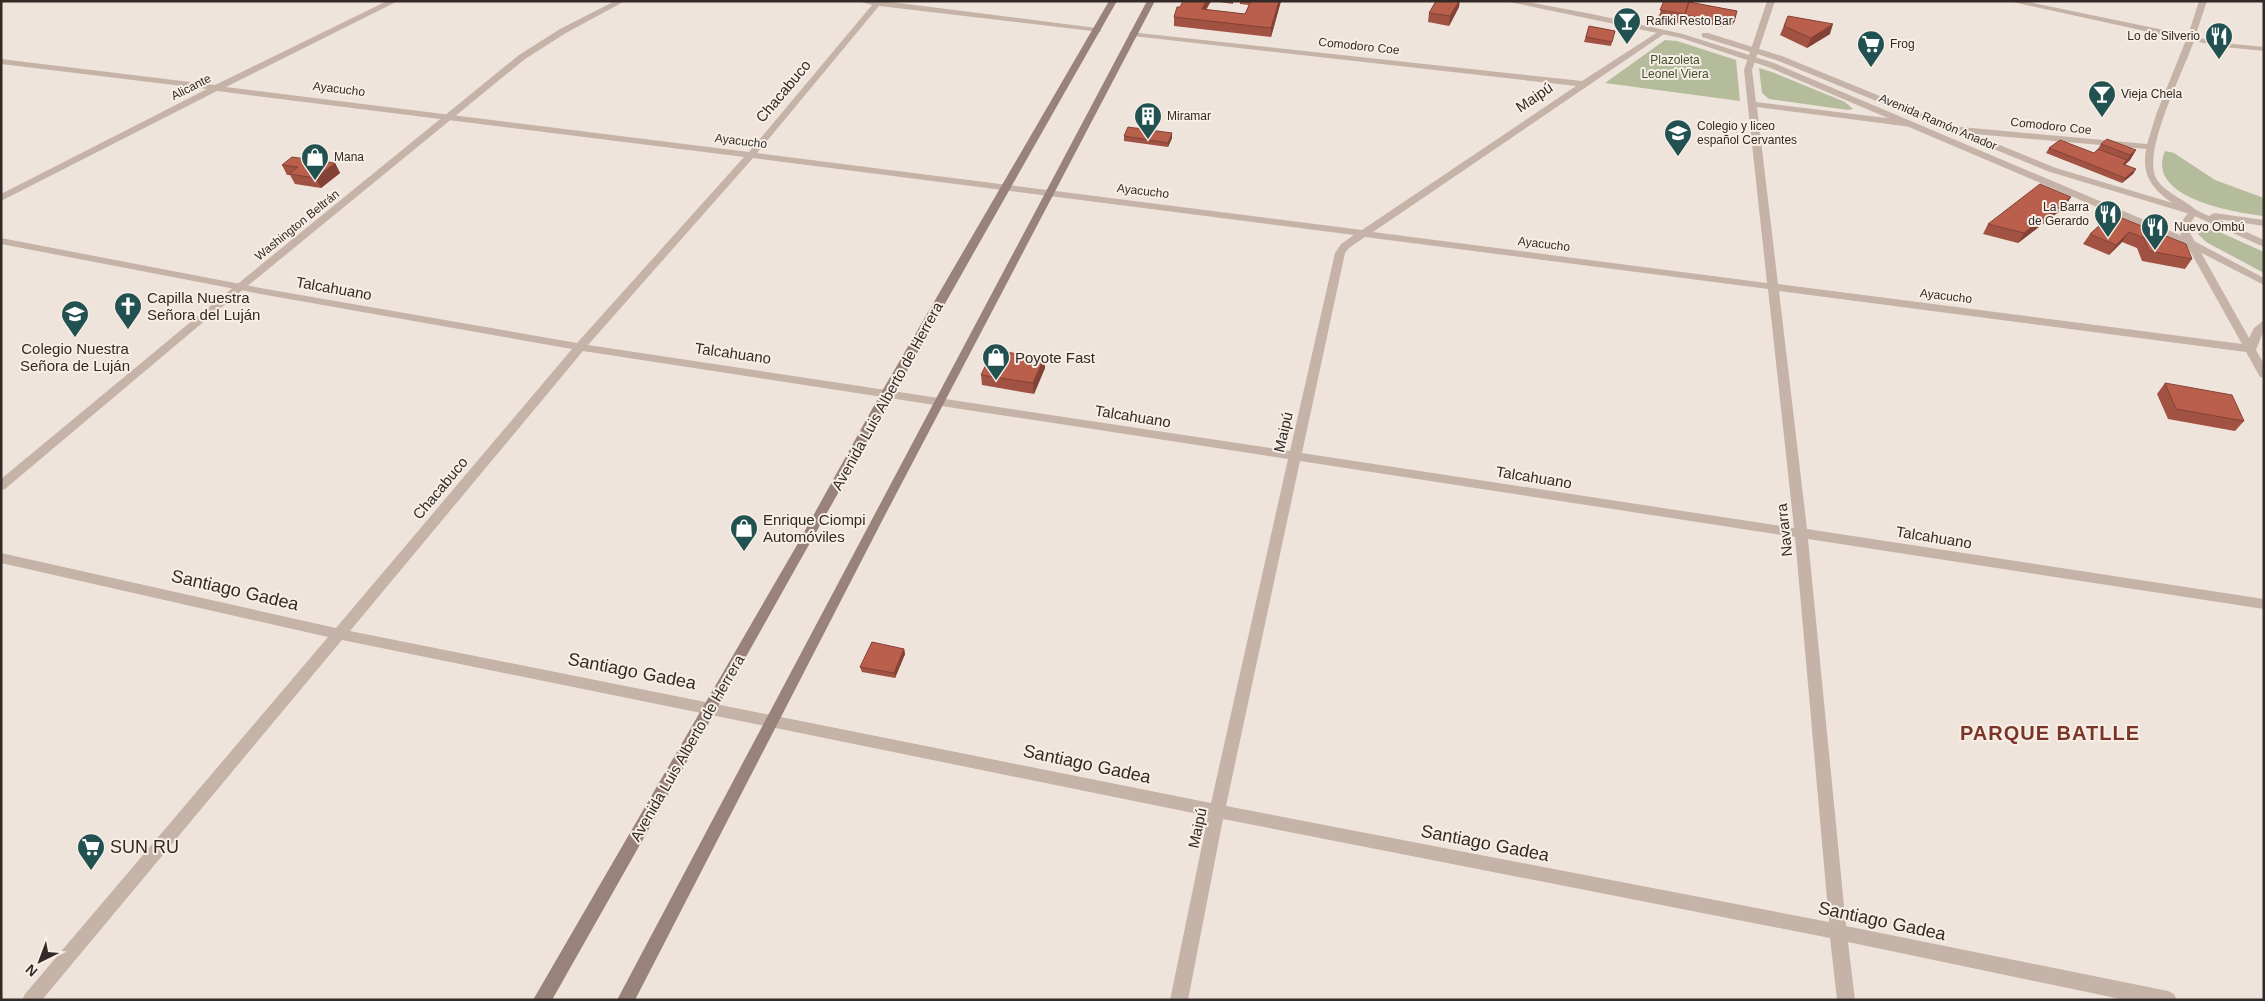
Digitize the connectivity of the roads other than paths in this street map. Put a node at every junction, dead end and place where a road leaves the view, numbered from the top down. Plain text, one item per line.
1 (394, 1) edge
2 (621, 1) edge
3 (860, 1) edge
4 (1114, 1) edge
5 (1151, 1) edge
6 (1509, 1) edge
7 (1771, 1) edge
8 (2012, 1) edge
9 (2203, 1) edge
10 (878, 2) edge
11 (1592, 16) junction
12 (1097, 30) junction
13 (1661, 32) junction
14 (1132, 34) junction
15 (2191, 38) junction
16 (2264, 49) edge
17 (1754, 54) junction
18 (1, 61) edge
19 (1583, 84) junction
20 (216, 88) junction
21 (1752, 104) junction
22 (451, 117) junction
23 (1911, 124) junction
24 (1950, 129) junction
25 (2149, 147) junction
26 (750, 156) junction
27 (1006, 187) junction
28 (1049, 193) junction
29 (1, 198) edge
30 (2193, 212) junction
31 (2264, 224) edge
32 (1363, 234) junction
33 (1, 241) edge
34 (2190, 243) junction
35 (2264, 244) edge
36 (2264, 282) edge
37 (240, 287) junction
38 (1774, 287) junction
39 (2264, 323) edge
40 (580, 347) junction
41 (2251, 349) junction
42 (2264, 374) edge
43 (887, 393) junction
44 (940, 402) junction
45 (1294, 457) junction
46 (1, 486) edge
47 (1801, 533) junction
48 (1, 558) edge
49 (2264, 604) edge
50 (338, 634) junction
51 (711, 708) junction
52 (772, 720) junction
53 (1217, 811) junction
54 (1838, 932) junction
55 (31, 1000) edge
56 (542, 1000) edge
57 (626, 1000) edge
58 (1179, 1000) edge
59 (1846, 1000) edge
60 (2168, 1000) edge

1 - 20 street, Alicante
2 - 22 street, Washington Beltrán
3 - 10 street
4 - 12 main road, Avenida Luis Alberto de Herrera
5 - 14 main road
6 - 11 street, Avenida Ramón Anador
7 - 17 street, Navarra
8 - 15 street
9 - 15 street
10 - 12 street
10 - 26 street, Chacabuco
11 - 13 street, Avenida Ramón Anador
11 - 17 street, Avenida Ramón Anador
12 - 27 main road, Avenida Luis Alberto de Herrera
13 - 17 street, Avenida Ramón Anador
13 - 19 street, Maipú
14 - 19 street, Comodoro Coe
14 - 28 main road
15 - 16 street
15 - 25 street
17 - 21 street, Navarra
17 - 23 street, Avenida Ramón Anador
17 - 24 street, Avenida Ramón Anador
18 - 20 street, Ayacucho
19 - 32 street, Maipú
20 - 22 street, Ayacucho
20 - 29 street, Alicante
21 - 23 street
21 - 38 street, Navarra
22 - 26 street, Ayacucho
22 - 37 street, Washington Beltrán
23 - 34 street, Avenida Ramón Anador
24 - 25 street, Comodoro Coe
24 - 30 street, Avenida Ramón Anador
25 - 30 street
26 - 27 street, Ayacucho
26 - 40 street, Chacabuco
27 - 28 street, Ayacucho
27 - 43 main road, Avenida Luis Alberto de Herrera
28 - 32 street, Ayacucho
28 - 44 main road
30 - 31 street
30 - 34 street
30 - 35 street, Avenida Ramón Anador
32 - 38 street, Ayacucho
32 - 45 street, Maipú
33 - 37 street, Talcahuano
34 - 36 street, Avenida Ramón Anador
34 - 41 street
37 - 40 street, Talcahuano
37 - 46 street, Washington Beltrán
38 - 41 street, Ayacucho
38 - 47 street, Navarra
39 - 41 street
40 - 43 street, Talcahuano
40 - 50 street, Chacabuco
41 - 42 street
43 - 44 street, Talcahuano
43 - 51 main road, Avenida Luis Alberto de Herrera
44 - 45 street, Talcahuano
44 - 52 main road
45 - 47 street, Talcahuano
45 - 53 street, Maipú
47 - 49 street, Talcahuano
47 - 54 street, Navarra
48 - 50 street, Santiago Gadea
50 - 51 street, Santiago Gadea
50 - 55 street, Chacabuco
51 - 52 street, Santiago Gadea
51 - 56 main road, Avenida Luis Alberto de Herrera
52 - 53 street, Santiago Gadea
52 - 57 main road
53 - 54 street, Santiago Gadea
53 - 58 street, Maipú
54 - 59 street, Navarra
54 - 60 street, Santiago Gadea

